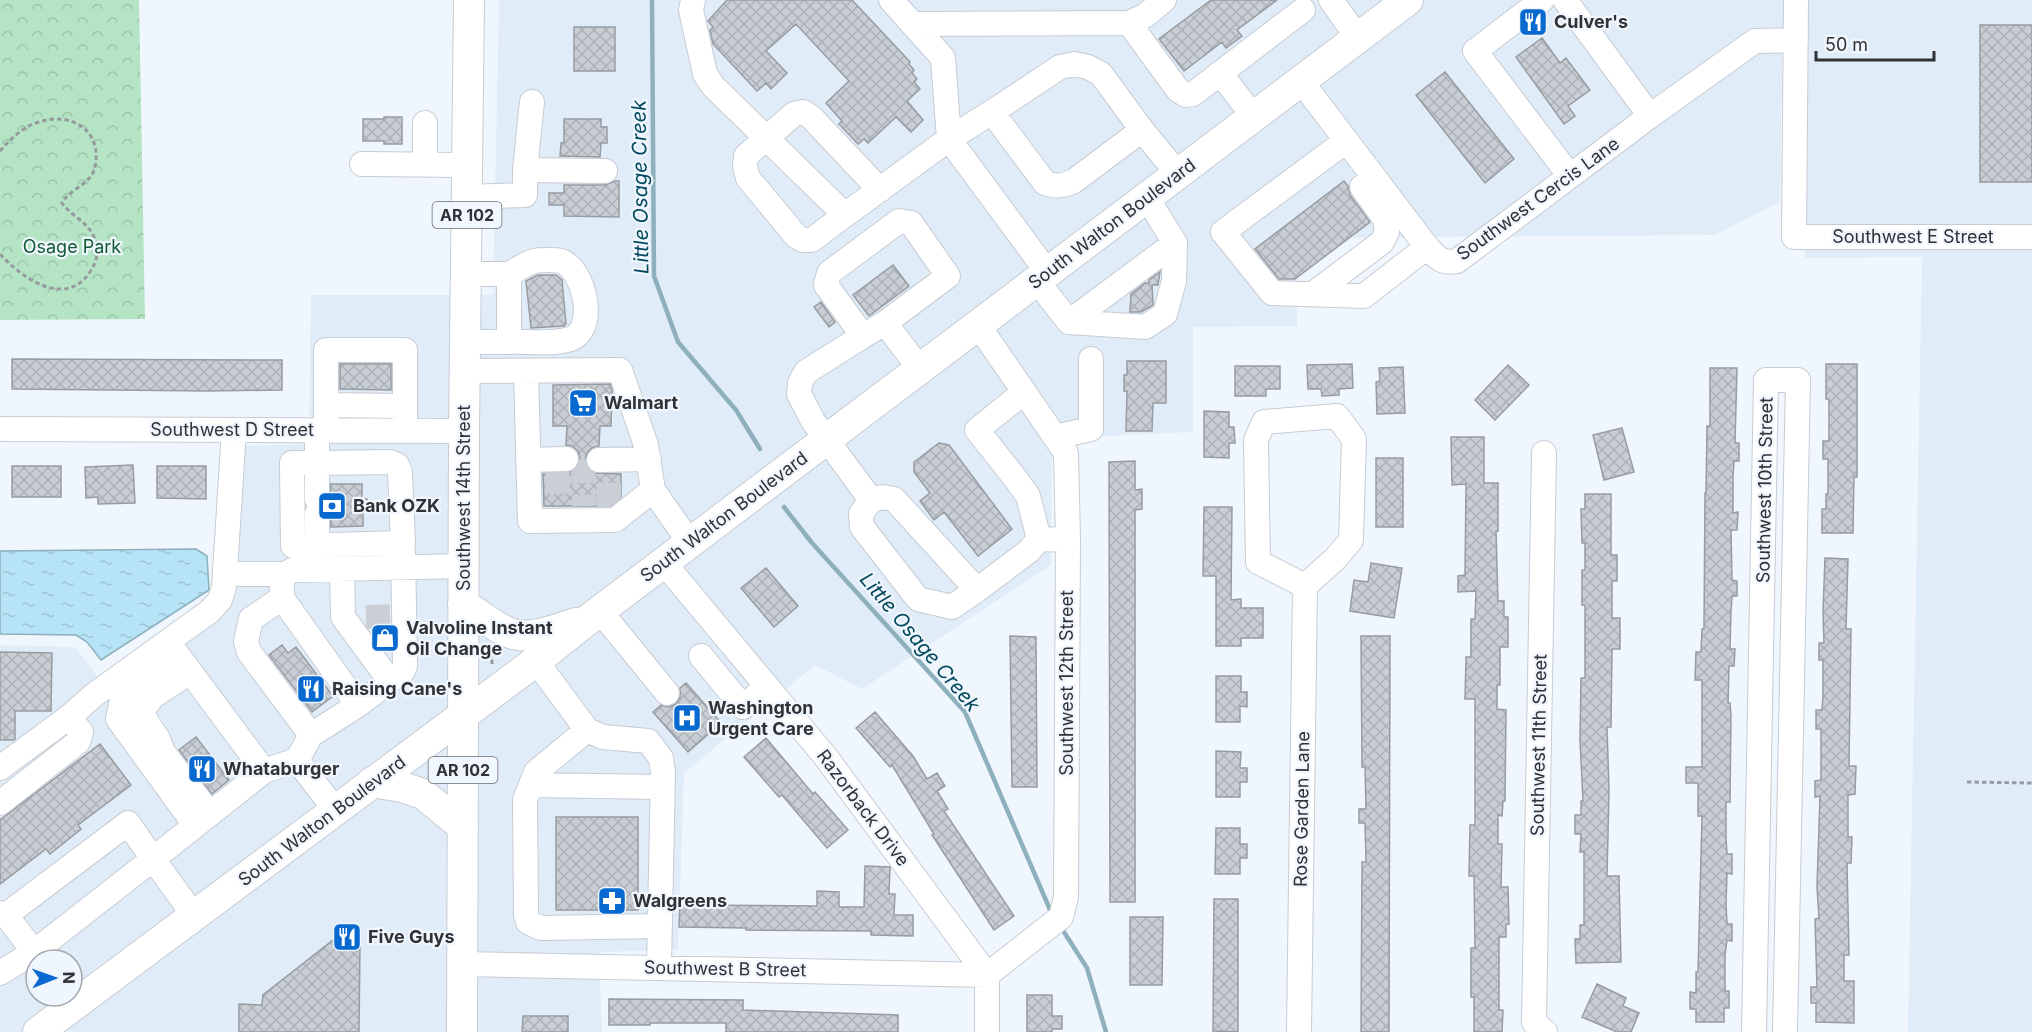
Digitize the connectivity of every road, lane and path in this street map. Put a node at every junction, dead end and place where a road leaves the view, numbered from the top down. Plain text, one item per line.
1 (469, 0) edge
2 (693, 0) edge
3 (891, 0) edge
4 (1164, 0) edge
5 (1332, 0) edge
6 (1408, 0) edge
7 (1542, 0) edge
8 (1565, 0) edge
9 (1796, 0) edge
10 (1303, 10) dead end
11 (1129, 23) junction
12 (913, 24) junction
13 (1358, 38) junction
14 (1796, 40) junction
15 (1220, 74) junction
16 (1301, 81) junction
17 (532, 102) dead end
18 (993, 112) junction
19 (1650, 116) junction
20 (1254, 117) junction
21 (426, 123) dead end
22 (1142, 130) junction
23 (767, 139) junction
24 (949, 139) junction
25 (1341, 145) junction
26 (0, 151) edge
27 (362, 164) dead end
28 (425, 164) junction
29 (467, 165) junction
30 (525, 170) junction
31 (605, 171) dead end
32 (1178, 174) junction
33 (1570, 177) junction
34 (880, 190) junction
35 (467, 197) junction
36 (1147, 198) junction
37 (845, 215) junction
38 (2032, 237) edge
39 (1175, 243) junction
40 (1427, 247) junction
41 (0, 254) edge
42 (466, 274) junction
43 (509, 274) junction
44 (1042, 277) junction
45 (1313, 294) junction
46 (1069, 322) junction
47 (978, 325) junction
48 (873, 330) junction
49 (510, 342) junction
50 (465, 356) junction
51 (1091, 359) dead end
52 (920, 369) junction
53 (526, 371) junction
54 (1024, 393) junction
55 (326, 405) junction
56 (405, 406) junction
57 (0, 429) edge
58 (234, 430) junction
59 (321, 430) junction
60 (405, 431) junction
61 (464, 431) junction
62 (1054, 437) junction
63 (826, 440) junction
64 (1544, 453) dead end
65 (649, 459) junction
66 (528, 460) junction
67 (317, 463) junction
68 (560, 463) dead end
69 (606, 463) dead end
70 (653, 490) junction
71 (871, 500) junction
72 (1039, 539) junction
73 (1068, 540) junction
74 (403, 543) junction
75 (690, 543) junction
76 (317, 546) junction
77 (664, 563) junction
78 (464, 566) junction
79 (403, 567) junction
80 (342, 569) junction
81 (225, 574) junction
82 (283, 586) junction
83 (1305, 586) junction
84 (976, 590) junction
85 (463, 604) junction
86 (1793, 607) junction
87 (1763, 608) junction
88 (594, 615) junction
89 (309, 634) junction
90 (701, 656) dead end
91 (485, 657) dead end
92 (536, 661) junction
93 (492, 664) dead end
94 (390, 681) junction
95 (766, 686) junction
96 (667, 693) dead end
97 (358, 705) junction
98 (464, 714) junction
99 (295, 716) junction
100 (69, 717) junction
101 (587, 730) junction
102 (311, 735) junction
103 (297, 760) junction
104 (0, 768) edge
105 (264, 771) junction
106 (372, 782) junction
107 (1967, 782) dead end
108 (2032, 783) edge
109 (531, 785) junction
110 (662, 787) junction
111 (0, 803) edge
112 (336, 811) junction
113 (203, 820) junction
114 (463, 827) junction
115 (153, 859) junction
116 (1757, 867) junction
117 (1787, 867) junction
118 (3, 914) edge
119 (195, 917) junction
120 (660, 920) junction
121 (571, 927) junction
122 (31, 948) edge
123 (39, 948) edge
124 (24, 958) edge
125 (463, 964) junction
126 (571, 965) junction
127 (659, 967) junction
128 (0, 973) edge
129 (987, 975) junction
130 (38, 1032) edge
131 (462, 1032) edge
132 (987, 1032) edge
133 (1299, 1032) edge
134 (1545, 1032) edge
135 (1754, 1032) edge
136 (1785, 1032) edge

1 - 29 main road, Southwest 14th Street / AR 102
2 - 23 street
3 - 12 street
4 - 11 street
5 - 13 street
6 - 13 main road, South Walton Boulevard
7 - 33 street
8 - 19 street
9 - 14 street
10 - 15 street
11 - 12 street
11 - 15 street
12 - 24 street
13 - 16 main road, South Walton Boulevard
14 - 19 street, Southwest Cercis Lane
14 - 38 street, Southwest E Street
15 - 20 street
16 - 20 main road, South Walton Boulevard
16 - 25 street, Southwest Cercis Lane
17 - 30 street
18 - 22 street
18 - 22 street
18 - 24 street
19 - 33 street, Southwest Cercis Lane
20 - 32 main road, South Walton Boulevard
21 - 28 street
22 - 32 street
23 - 34 street
23 - 37 street
23 - 37 street
24 - 34 street
24 - 44 street
25 - 40 street, Southwest Cercis Lane
25 - 45 street
25 - 45 street
26 - 41 path
27 - 28 street
28 - 29 street
29 - 35 main road, Southwest 14th Street / AR 102
30 - 31 street
30 - 35 street
32 - 36 main road, South Walton Boulevard
33 - 40 street, Southwest Cercis Lane
34 - 37 street
35 - 42 main road, Southwest 14th Street / AR 102
36 - 39 street
36 - 44 main road, South Walton Boulevard
39 - 46 street
39 - 46 street
40 - 45 street
42 - 43 street
42 - 50 main road, Southwest 14th Street / AR 102
43 - 49 street
43 - 49 street
44 - 46 street
44 - 47 main road, South Walton Boulevard
47 - 52 main road, South Walton Boulevard
47 - 54 street, Southwest 12th Street
48 - 48 street
48 - 52 street
48 - 63 street
49 - 50 street
50 - 53 street
50 - 61 main road, Southwest 14th Street / AR 102
51 - 62 street
52 - 63 main road, South Walton Boulevard
53 - 65 street
53 - 66 street
54 - 62 street, Southwest 12th Street
54 - 72 street
55 - 56 street
55 - 56 street
55 - 59 street
56 - 60 street
57 - 58 street, Southwest D Street
58 - 59 street, Southwest D Street
58 - 81 street
59 - 60 street, Southwest D Street
59 - 67 street
60 - 61 street, Southwest D Street
61 - 78 main road, Southwest 14th Street / AR 102
62 - 73 street, Southwest 12th Street
63 - 71 street
63 - 75 main road, South Walton Boulevard
64 - 134 street, Southwest 11th Street
65 - 69 street
65 - 70 street
66 - 68 street
66 - 70 street
67 - 74 street
67 - 76 street
67 - 76 street
70 - 75 street
71 - 84 street
71 - 84 street
72 - 73 street
72 - 84 street
73 - 129 street, Southwest 12th Street
74 - 76 street
74 - 79 street
75 - 77 main road, South Walton Boulevard
77 - 88 main road, South Walton Boulevard
77 - 95 street, Razorback Drive
78 - 79 street
78 - 85 main road, Southwest 14th Street / AR 102
79 - 80 street
79 - 94 street
80 - 82 street
80 - 94 street
81 - 82 street
81 - 100 street
82 - 89 street
82 - 99 street
83 - 83 street
83 - 133 street, Rose Garden Lane
85 - 88 main road
85 - 98 main road, Southwest 14th Street / AR 102
86 - 87 street
86 - 87 street, Southwest 10th Street
86 - 117 street, Southwest 10th Street
87 - 116 street, Southwest 10th Street
88 - 92 main road, South Walton Boulevard
88 - 96 street
89 - 97 street
89 - 99 street
90 - 95 street
91 - 93 path
92 - 98 main road, South Walton Boulevard
92 - 101 street
94 - 97 street
95 - 129 street, Razorback Drive
97 - 102 street
98 - 106 main road, South Walton Boulevard
98 - 114 main road, Southwest 14th Street / AR 102
99 - 102 street
100 - 104 street
100 - 111 street
101 - 109 street
101 - 110 street
102 - 103 street
103 - 105 street
103 - 112 street
105 - 113 street
105 - 113 street
106 - 112 main road, South Walton Boulevard
106 - 114 main road
107 - 108 path
109 - 110 street
109 - 121 street
110 - 120 street
112 - 119 main road, South Walton Boulevard
113 - 115 street
114 - 125 main road, Southwest 14th Street / AR 102
115 - 118 street
115 - 119 street
115 - 123 street
116 - 117 street
116 - 135 street, Southwest 10th Street
117 - 136 street, Southwest 10th Street
118 - 122 street
119 - 130 main road, South Walton Boulevard
120 - 121 street
120 - 127 street
121 - 126 street
124 - 128 street
125 - 126 street, Southwest B Street
125 - 131 main road, Southwest 14th Street / AR 102
126 - 127 street, Southwest B Street
127 - 129 street, Southwest B Street
129 - 132 street

